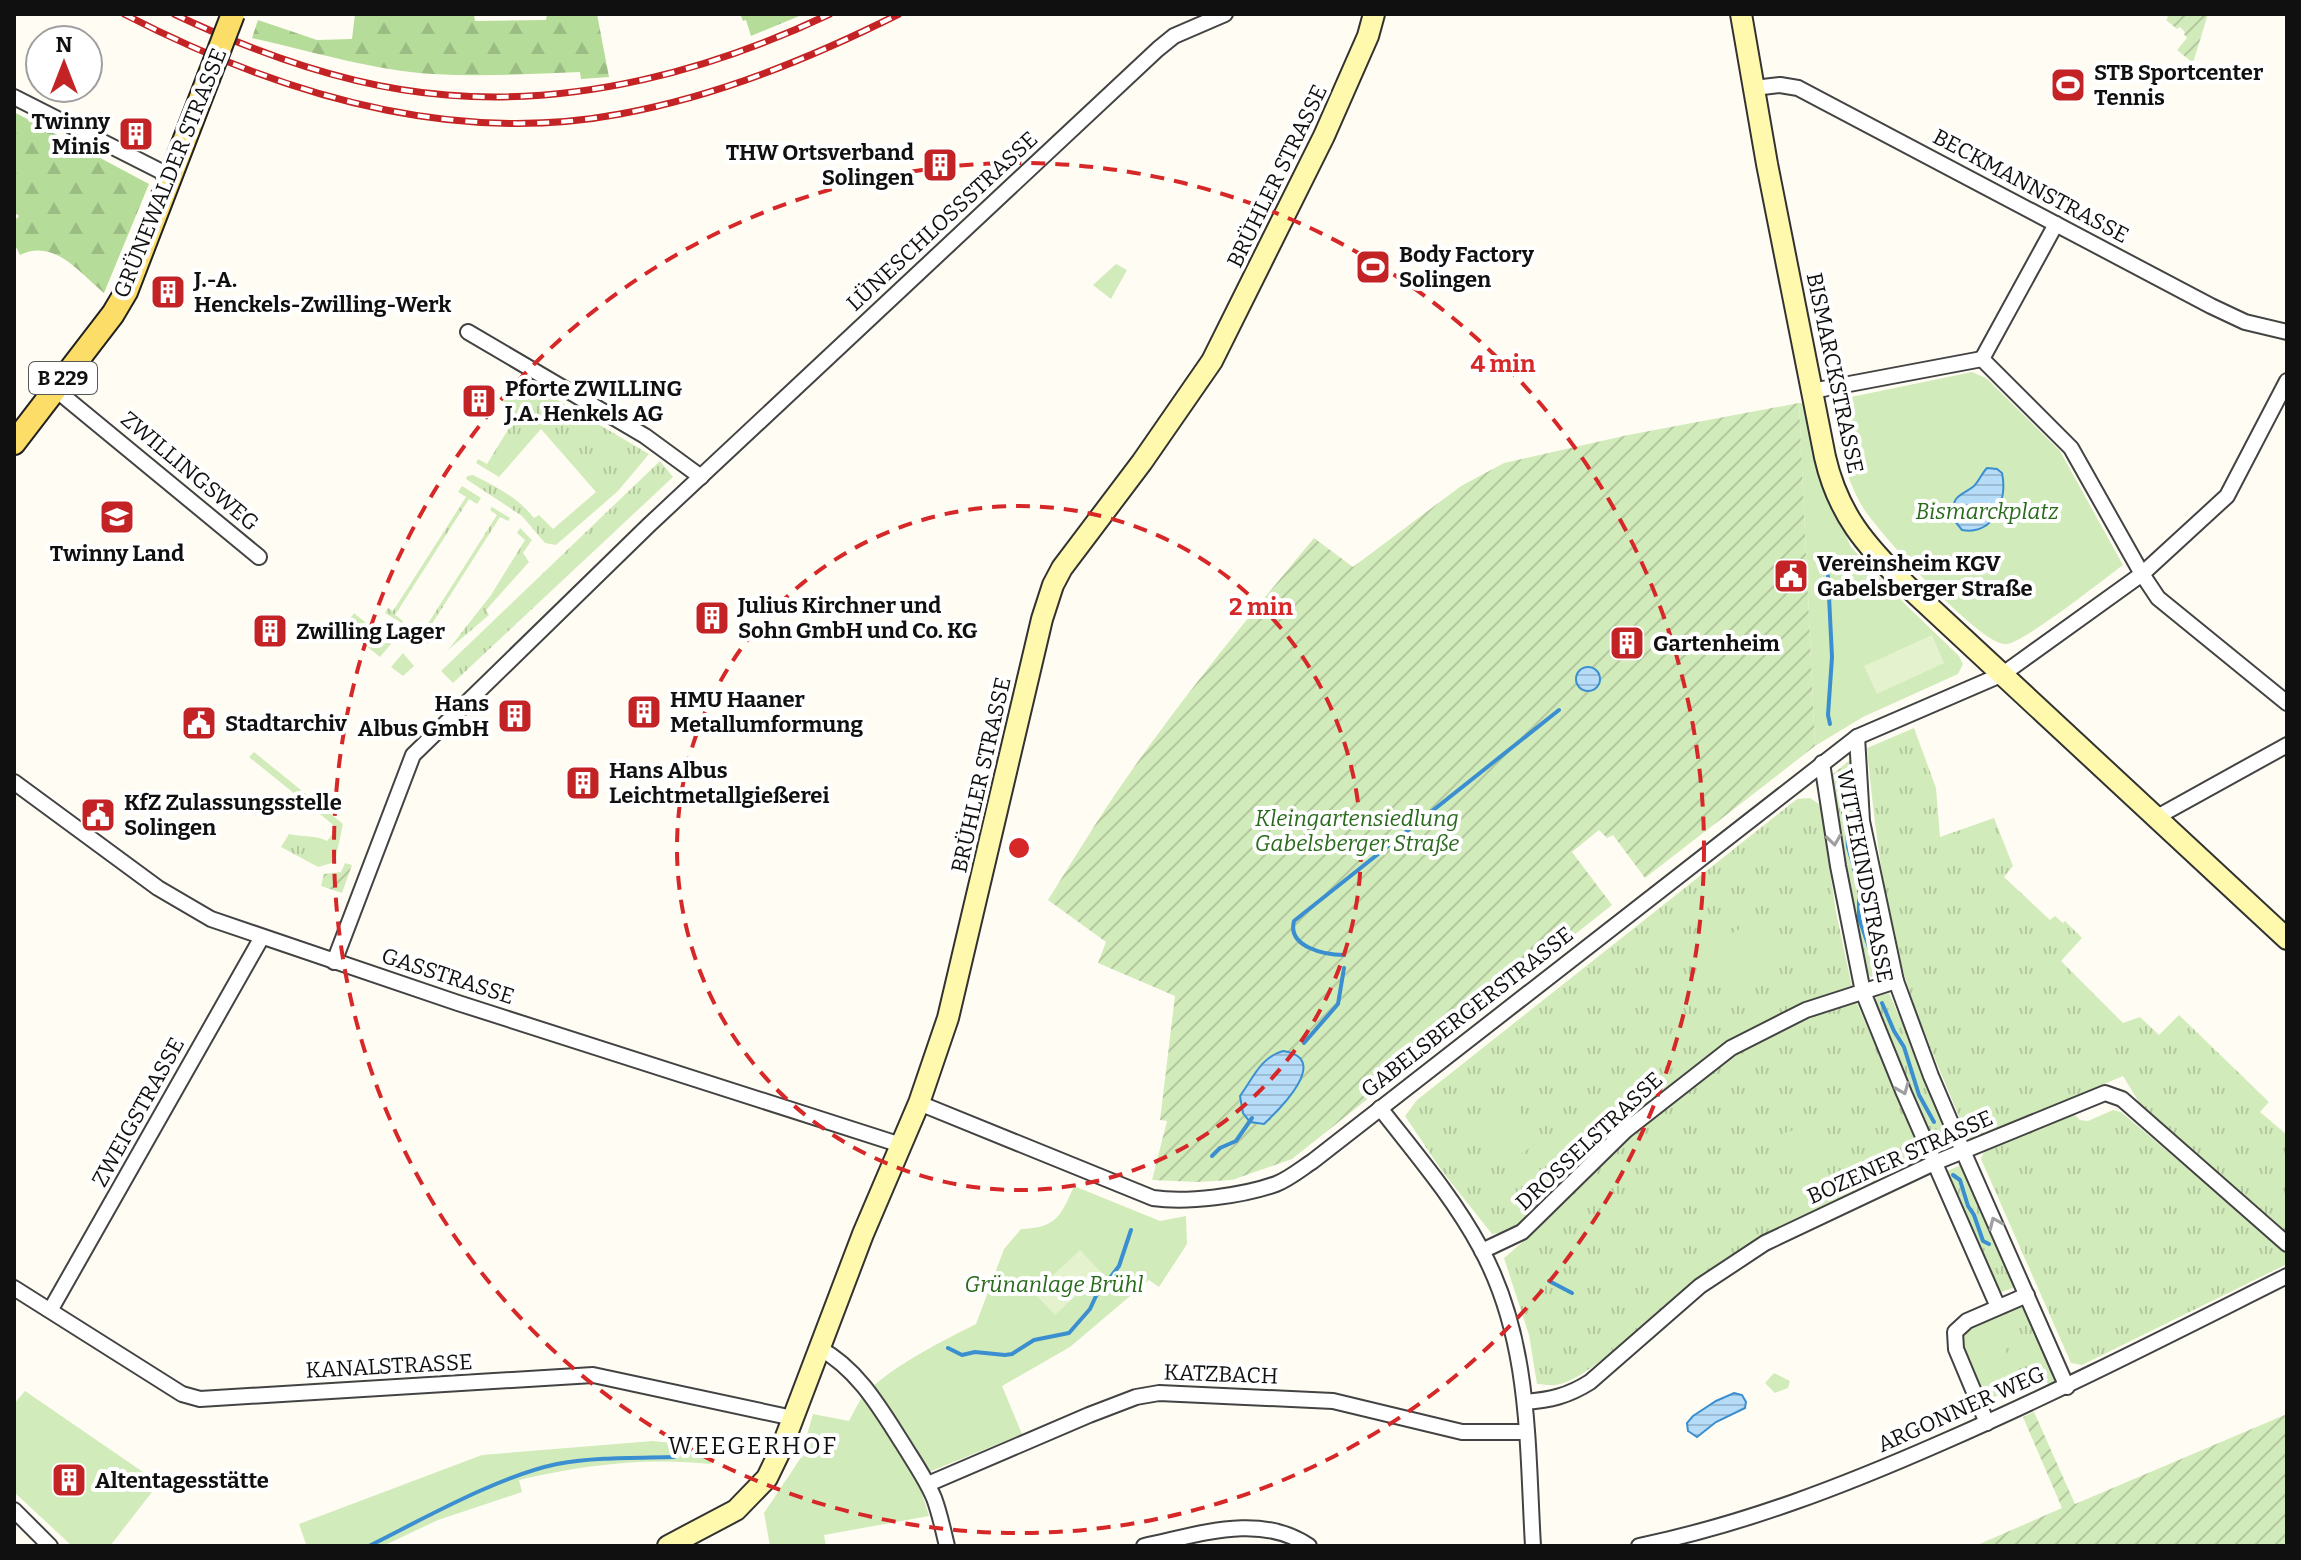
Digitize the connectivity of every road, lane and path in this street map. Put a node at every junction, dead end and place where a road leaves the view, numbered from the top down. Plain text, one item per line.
1 (233, 14) edge
2 (1225, 14) edge
3 (1374, 14) edge
4 (1741, 14) edge
5 (1754, 88) junction
6 (14, 97) edge
7 (170, 176) junction
8 (2056, 224) junction
9 (468, 332) dead end
10 (2287, 332) edge
11 (1982, 359) junction
12 (2287, 381) edge
13 (55, 389) junction
14 (1812, 391) junction
15 (14, 443) edge
16 (701, 477) junction
17 (259, 557) dead end
18 (2142, 574) junction
19 (2003, 674) junction
20 (2287, 703) edge
21 (1857, 737) junction
22 (2287, 745) edge
23 (1822, 763) junction
24 (14, 782) edge
25 (2157, 817) junction
26 (262, 937) junction
27 (2287, 939) edge
28 (334, 962) junction
29 (1896, 981) junction
30 (1863, 992) junction
31 (919, 1103) junction
32 (1380, 1108) junction
33 (901, 1145) junction
34 (1963, 1151) junction
35 (1934, 1163) junction
36 (2287, 1244) edge
37 (1482, 1251) junction
38 (2287, 1276) edge
39 (14, 1288) edge
40 (2027, 1295) junction
41 (1998, 1307) junction
42 (51, 1309) junction
43 (819, 1348) junction
44 (2067, 1387) junction
45 (1525, 1402) junction
46 (793, 1418) junction
47 (1987, 1423) junction
48 (1526, 1432) junction
49 (928, 1484) junction
50 (14, 1510) edge
51 (50, 1546) edge
52 (668, 1546) edge
53 (947, 1546) edge
54 (1144, 1546) edge
55 (1309, 1546) edge
56 (1533, 1546) edge
57 (1639, 1546) edge

1 - 7 main road, GRÜNEWALDER STRASSE / B 229, bridge
2 - 16 street, LÜNESCHLOSSSTRASSE
3 - 31 main road, BRÜHLER STRASSE
4 - 5 main road, BISMARCKSTRASSE
5 - 8 street, BECKMANNSTRASSE
5 - 14 main road, BISMARCKSTRASSE
6 - 7 street
7 - 13 main road, GRÜNEWALDER STRASSE / B 229
8 - 10 street, BECKMANNSTRASSE
8 - 11 street
9 - 16 street
11 - 14 street
11 - 18 street
12 - 18 street, GABELSBERGERSTRASSE
13 - 15 main road, GRÜNEWALDER STRASSE / B 229
13 - 17 street, ZWILLINGSWEG
14 - 19 main road, BISMARCKSTRASSE
16 - 28 street, LÜNESCHLOSSSTRASSE
18 - 19 street, GABELSBERGERSTRASSE
18 - 20 street
19 - 21 street, GABELSBERGERSTRASSE
19 - 25 main road, BISMARCKSTRASSE
21 - 23 street, GABELSBERGERSTRASSE
21 - 29 street, WITTEKINDSTRASSE
22 - 25 street
23 -> 30 street, WITTEKINDSTRASSE
23 - 32 street, GABELSBERGERSTRASSE
24 - 26 street, GASSTRASSE
25 - 27 main road, BISMARCKSTRASSE
26 - 28 street, GASSTRASSE
26 - 42 street, ZWEIGSTRASSE
28 - 33 street, GASSTRASSE
29 - 30 street, DROSSELSTRASSE
29 - 34 street, WITTEKINDSTRASSE
30 -> 35 street, WITTEKINDSTRASSE
30 - 37 street, DROSSELSTRASSE
31 - 32 street, GABELSBERGERSTRASSE
31 - 33 main road, BRÜHLER STRASSE
32 - 37 street
33 - 43 main road, BRÜHLER STRASSE
34 - 35 street, BOZENER STRASSE
34 - 36 street, BOZENER STRASSE
40 -> 34 street, WITTEKINDSTRASSE
35 - 41 street, WITTEKINDSTRASSE
35 - 45 street, BOZENER STRASSE
37 - 45 street
38 - 44 street, ARGONNER WEG
39 - 42 street, KANALSTRASSE
40 - 41 street
40 - 44 street, WITTEKINDSTRASSE
41 - 47 street
42 - 46 street, KANALSTRASSE
43 - 46 main road, BRÜHLER STRASSE
43 - 49 street
44 - 47 street, ARGONNER WEG
45 - 48 street
46 - 52 main road, BRÜHLER STRASSE
47 - 57 street, ARGONNER WEG
48 - 49 street, KATZBACH
48 - 56 street
49 - 53 street
50 - 51 street
54 - 55 street

